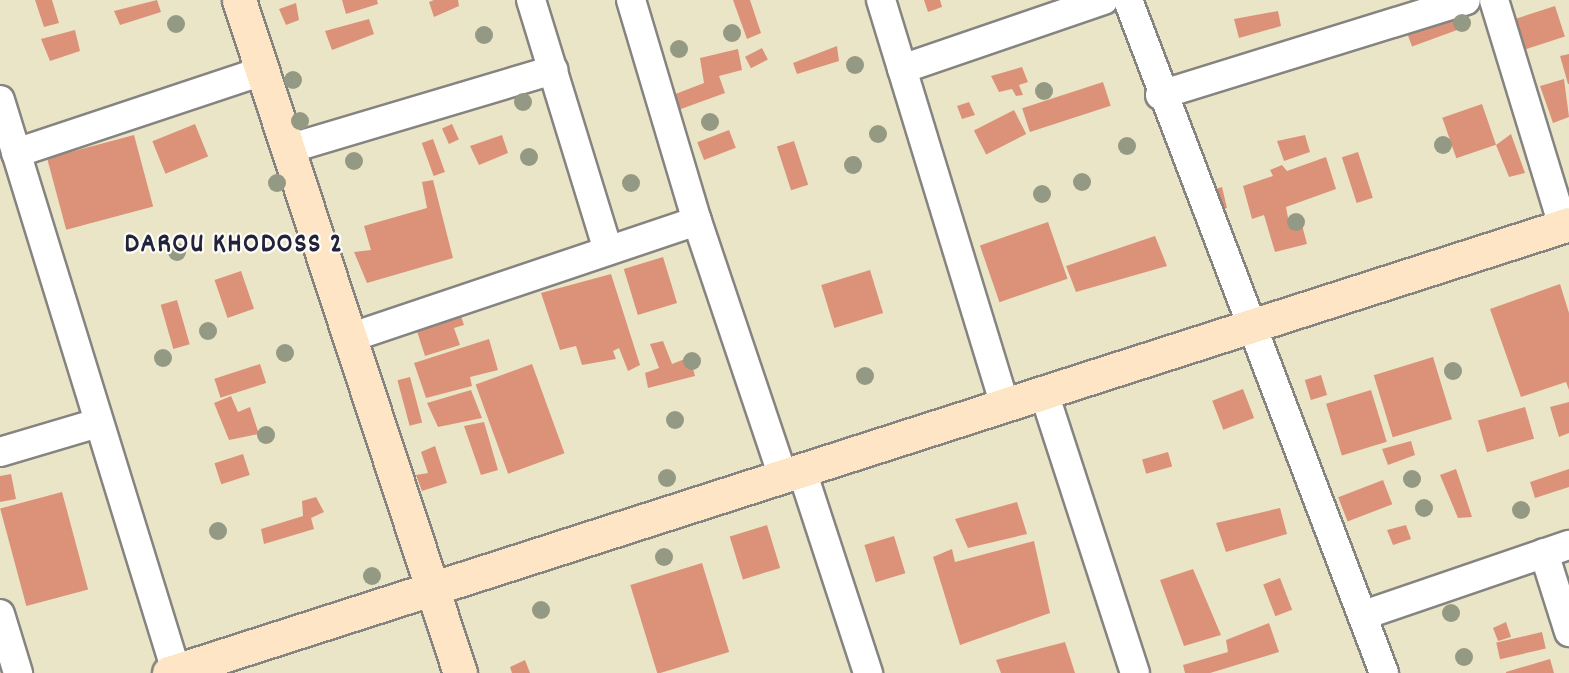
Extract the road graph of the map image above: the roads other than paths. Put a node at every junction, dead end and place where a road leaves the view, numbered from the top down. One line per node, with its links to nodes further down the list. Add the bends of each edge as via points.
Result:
1 (239, 0): 11 (street)
2 (531, 0): 10 (street)
3 (631, 0): 16 (street)
4 (881, 0): 9 (street)
5 (1102, 0): 9 (street)
6 (1128, 0): 12 (street)
7 (1466, 0): 12 (street)
8 (1494, 0): 17 (street)
9 (902, 69): 22 (street)
10 (552, 70): 14 (street); 18 (street)
11 (262, 71): 14 (street); 15 (street)
12 (1160, 95): 19 (street)
13 (0, 100): 15 (street)
14 (288, 149): 20 (street)
15 (16, 153): 23 (street)
16 (697, 221): 18 (street); 25 (street)
17 (1566, 225): 19 (street)
18 (608, 249): 20 (street)
19 (1251, 326): 21 (street); 29 (street)
20 (349, 338): 27 (street)
21 (1044, 393): 22 (street); 36 (street)
22 (1005, 405): 25 (street)
23 (98, 423): 24 (street); 32 (street)
24 (0, 452)
25 (793, 473): 27 (street); 35 (street)
26 (1556, 549): 29 (street); 30 (street)
27 (431, 589): 31 (street); 34 (street)
28 (0, 614): 33 (street)
29 (1364, 615): 37 (street)
30 (1569, 632)
31 (224, 665): 32 (street)
32 (173, 672)
33 (18, 673)
34 (460, 673)
35 (868, 673)
36 (1135, 673)
37 (1383, 673)

